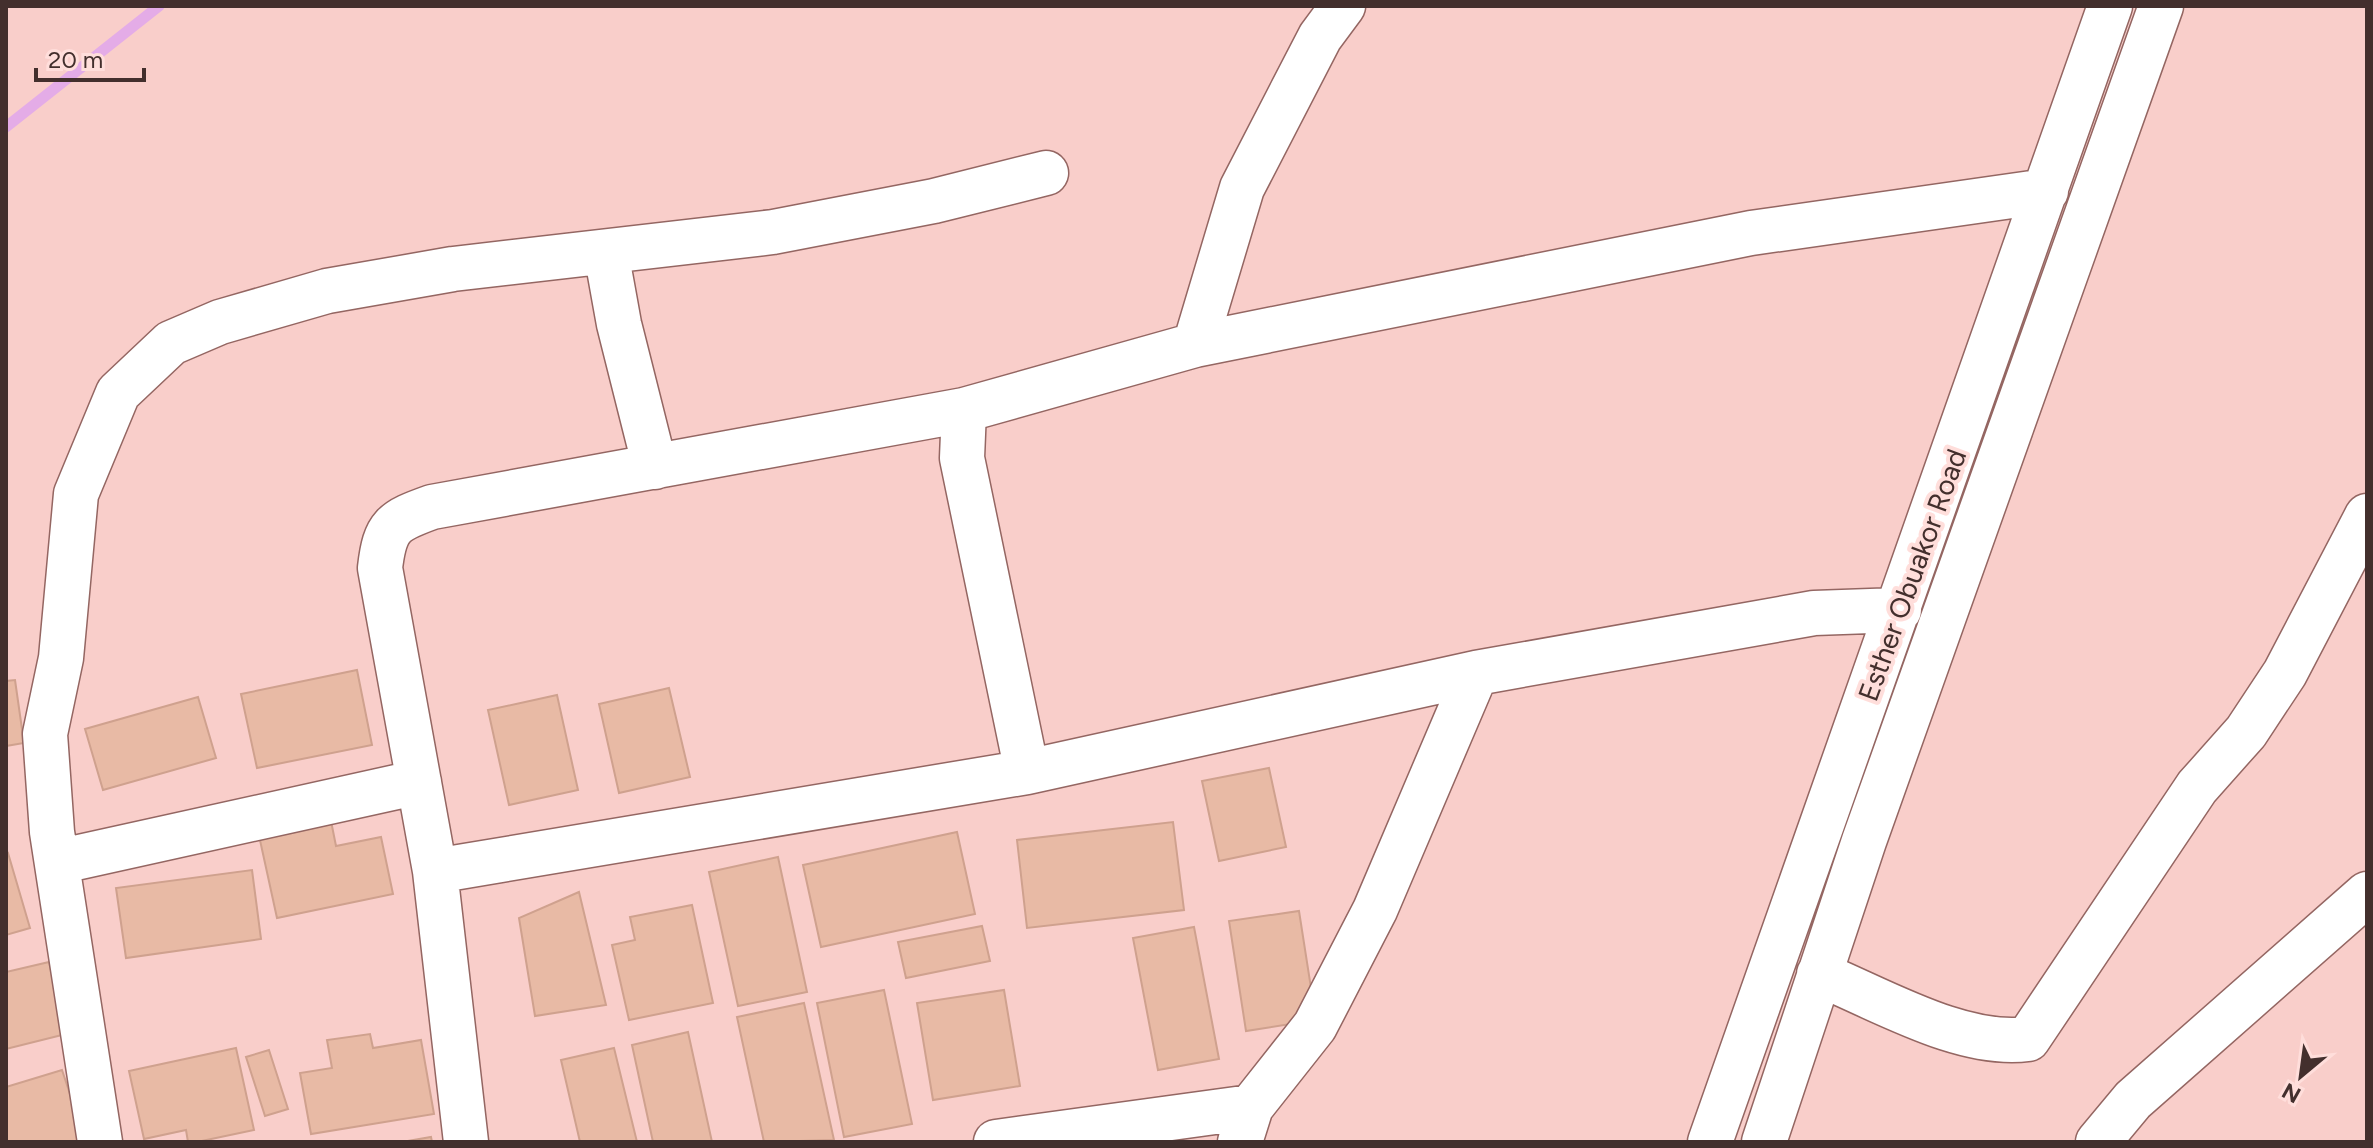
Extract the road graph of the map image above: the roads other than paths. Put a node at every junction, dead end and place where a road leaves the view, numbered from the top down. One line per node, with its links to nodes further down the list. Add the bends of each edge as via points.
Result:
1 (1343, 6): 7 (street, via 1320,37 1242,188)
2 (2110, 6): 5 (street, Esther Obuakor Road)
3 (2161, 6): 18 (street, Esther Obuakor Road)
4 (1046, 173): 6 (street, via 773,232)
5 (2046, 191): 7 (street, via 1751,233); 11 (street, Esther Obuakor Road)
6 (606, 252): 9 (street); 15 (street, via 453,269 296,300 171,343 118,393 76,494 61,658 45,734)
7 (1195, 345): 8 (street)
8 (964, 410): 9 (street); 13 (street, via 962,458)
9 (655, 467): 14 (street, via 432,507 399,518 383,537 380,568)
10 (2367, 516): 18 (street, via 2285,673 2246,732 2197,787 2028,1039 2004,1042 1962,1033)
11 (1899, 610): 12 (street, via 1814,613); 23 (street, Esther Obuakor Road)
12 (1476, 673): 13 (street); 19 (street, via 1375,910 1315,1026)
13 (1027, 772): 16 (street)
14 (419, 782): 15 (street); 16 (street)
15 (57, 862): 20 (street)
16 (435, 871): 21 (street)
17 (2367, 894): 25 (street, via 2133,1100)
18 (1819, 974): 24 (street, Esther Obuakor Road)
19 (1246, 1124): 22 (street)
20 (100, 1142)
21 (466, 1142)
22 (996, 1142)
23 (1710, 1142)
24 (1764, 1142)
25 (2098, 1142)

